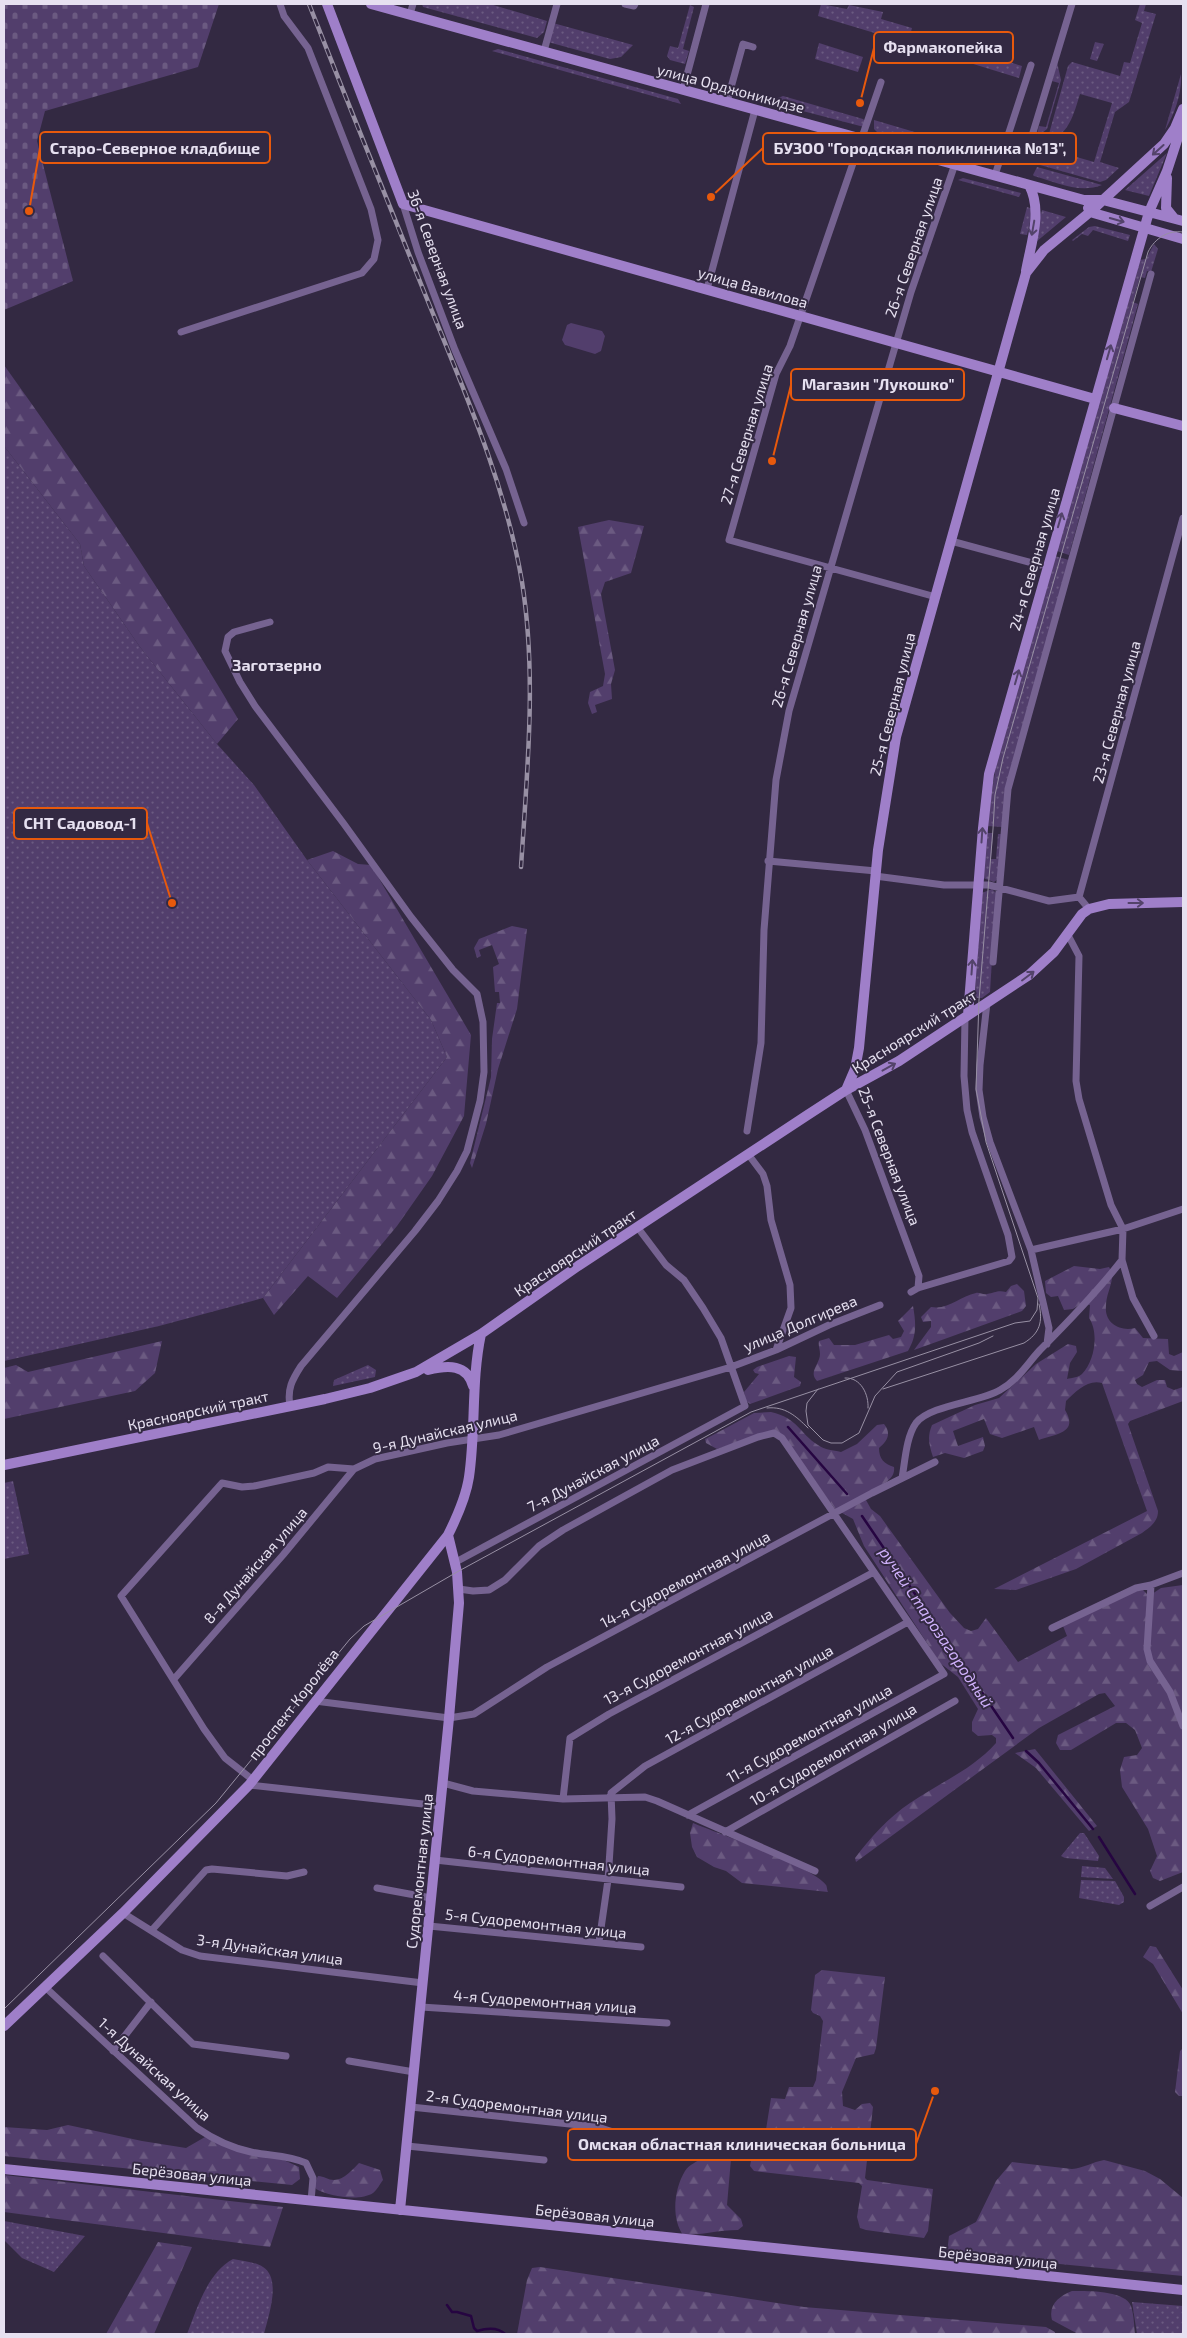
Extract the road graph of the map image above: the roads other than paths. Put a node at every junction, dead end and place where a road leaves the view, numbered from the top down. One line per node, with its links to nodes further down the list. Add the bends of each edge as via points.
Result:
1 (280, 4): 38 (street, via 284,16 308,48 372,209 378,240 374,259 362,273)
2 (327, 4): 28 (main road, 36-я Северная улица)
3 (371, 4): 10 (main road, улица Орджоникидзе)
4 (413, 4): 10 (street)
5 (557, 4): 12 (street)
6 (625, 4): 7 (street)
7 (634, 4)
8 (706, 4): 15 (street)
9 (1072, 4): 21 (street)
10 (410, 14): 12 (main road, улица Орджоникидзе)
11 (753, 47): 16 (street, via 743,44)
12 (544, 51): 15 (main road, улица Орджоникидзе)
13 (1031, 65): 24 (street)
14 (881, 82): 20 (street, 27-я Северная улица)
15 (683, 90): 16 (main road, улица Орджоникидзе)
16 (726, 102): 18 (main road, улица Орджоникидзе)
17 (1183, 109): 27 (main road, one-way to 27, via 1164,144)
18 (755, 110): 20 (main road, улица Орджоникидзе); 36 (street)
19 (1183, 122): 23 (main road, 24-я Северная улица)
20 (861, 139): 22 (main road, улица Орджоникидзе); 37 (street, 27-я Северная улица)
21 (1032, 139)
22 (955, 164): 24 (main road, улица Орджоникидзе); 39 (street, 26-я Северная улица)
23 (1168, 171): 30 (main road, 24-я Северная улица); 31 (main road, via 1165,202 1168,212)
24 (994, 175): 25 (main road, улица Орджоникидзе)
25 (1029, 185): 26 (main road, улица Орджоникидзе); 34 (main road, one-way to 34, via 1035,197 1036,211)
26 (1084, 200): 27 (main road, улица Орджоникидзе); 29 (main road)
27 (1102, 200): 29 (main road); 30 (main road, улица Орджоникидзе)
28 (403, 204): 36 (main road, улица Вавилова); 45 (street, 36-я Северная улица, via 455,350 506,469)
29 (1090, 212): 32 (main road, one-way to 32); 34 (main road, 25-я Северная улица, via 1044,250)
30 (1149, 212): 31 (main road, улица Орджоникидзе); 32 (main road, 24-я Северная улица)
31 (1179, 220)
32 (1144, 228): 33 (main road); 41 (main road, 24-я Северная улица, one-way to 32)
33 (1183, 239)
34 (1026, 273): 40 (main road, 25-я Северная улица)
35 (1151, 274): 42 (street)
36 (707, 289): 37 (main road, улица Вавилова)
37 (800, 316): 39 (main road, улица Вавилова); 48 (street, 27-я Северная улица, via 776,374 729,540)
38 (182, 332)
39 (896, 342): 40 (main road, улица Вавилова); 48 (street, 26-я Северная улица)
40 (998, 372): 41 (main road, улица Вавилова); 46 (main road, 25-я Северная улица)
41 (1095, 399): 53 (main road, 24-я Северная улица, one-way to 41, via 990,774)
42 (1114, 408): 43 (main road); 54 (street, via 1008,789)
43 (1183, 426)
44 (1183, 518): 55 (street, 23-я Северная улица)
45 (524, 523)
46 (951, 541): 47 (street); 49 (main road, 25-я Северная улица)
47 (1040, 565)
48 (830, 568): 49 (street); 51 (street, 26-я Северная улица, via 789,710 776,780)
49 (936, 598): 52 (main road, 25-я Северная улица, via 896,736)
50 (270, 622): 80 (street, via 234,632 228,637 225,650 240,682 254,706 411,917 453,970 477,994 483,1022 484,1072 480,1100 467,1151 457,1171 415,1231 301,1366 291,1382)
51 (768, 861): 52 (street); 63 (street, 26-я Северная улица, via 761,1043)
52 (875, 874): 53 (street, via 944,884); 62 (main road, 25-я Северная улица, via 859,1048)
53 (979, 884): 54 (street); 61 (main road, 24-я Северная улица, one-way to 53)
54 (999, 888): 55 (street, via 1049,901); 59 (street)
55 (1079, 897): 57 (street)
56 (1183, 902): 57 (main road, one-way to 56, via 1109,904)
57 (1089, 909): 58 (main road, Красноярский тракт)
58 (1068, 935): 60 (main road, Красноярский тракт, one-way to 58, via 1029,975); 67 (street, via 1079,956 1078,1099 1111,1205)
59 (993, 962)
60 (987, 1003): 61 (main road, Красноярский тракт); 68 (street, via 980,1066 983,1117)
61 (966, 1016): 62 (main road, Красноярский тракт, one-way to 61, via 899,1061); 70 (street, 24-я Северная улица, via 964,1076 967,1110 1013,1252 1009,1262)
62 (846, 1090): 64 (main road, Красноярский тракт); 70 (street, 25-я Северная улица, via 865,1130 919,1276)
63 (748, 1131)
64 (748, 1154): 66 (main road, Красноярский тракт); 76 (street, via 763,1174 767,1186 771,1220 790,1285 791,1308)
65 (1183, 1210): 67 (street)
66 (638, 1228): 73 (main road, Красноярский тракт); 77 (street, via 666,1265 684,1280 703,1308 721,1338)
67 (1123, 1229): 68 (street); 69 (street)
68 (1031, 1250): 75 (street, via 1050,1328)
69 (1122, 1260): 74 (street, via 1133,1298); 75 (street)
70 (918, 1288): 71 (street)
71 (911, 1292)
72 (880, 1305): 76 (street, улица Долгирева)
73 (481, 1334): 78 (main road, Красноярский тракт); 79 (main road, проспект Королёва)
74 (1154, 1336)
75 (1047, 1344): 85 (street, via 1021,1375 1000,1391 929,1414 917,1423)
76 (776, 1350): 77 (street, улица Долгирева)
77 (731, 1367): 81 (street, 9-я Дунайская улица, via 499,1435); 88 (street, 7-я Дунайская улица, via 745,1406)
78 (416, 1372): 79 (main road, via 440,1367 458,1368 468,1373); 80 (main road, Красноярский тракт, via 370,1388)
79 (474, 1392): 81 (main road, проспект Королёва)
80 (290, 1406): 83 (main road, Красноярский тракт)
81 (473, 1439): 84 (street, 9-я Дунайская улица, via 375,1459); 87 (main road, проспект Королёва, via 469,1478)
82 (935, 1462): 85 (street, 14-я Судоремонтная улица)
83 (4, 1465)
84 (354, 1468): 95 (street, 8-я Дунайская улица); 95 (street, 9-я Дунайская улица, via 328,1467 254,1486 222,1483 121,1596)
85 (902, 1478): 86 (street, 14-я Судоремонтная улица)
86 (835, 1515): 89 (street); 92 (street, via 782,1438 774,1433 672,1470 571,1525 539,1546 505,1580 489,1590); 98 (street, 14-я Судоремонтная улица, via 547,1667 474,1714)
87 (448, 1535): 88 (main road, Судоремонтная улица); 97 (main road, проспект Королёва)
88 (454, 1563): 92 (main road, Судоремонтная улица)
89 (874, 1572): 93 (street); 103 (street, 13-я Судоремонтная улица, via 570,1738)
90 (1183, 1573): 91 (street)
91 (1151, 1585): 94 (street, via 1136,1588); 99 (street, via 1148,1655 1170,1692)
92 (459, 1589): 98 (main road, Судоремонтная улица)
93 (908, 1622): 102 (street, 12-я Судоремонтная улица, via 645,1766 614,1788); 105 (street, 11-я Судоремонтная улица, via 944,1674)
94 (1052, 1628)
95 (174, 1679): 100 (street, via 225,1758)
96 (955, 1701): 106 (street, 10-я Судоремонтная улица)
97 (315, 1702): 98 (street, 14-я Судоремонтная улица); 100 (main road, проспект Королёва)
98 (449, 1718): 101 (main road, Судоремонтная улица)
99 (1183, 1726)
100 (251, 1783): 104 (street); 116 (main road, проспект Королёва)
101 (443, 1783): 103 (street, via 473,1791); 104 (main road, Судоремонтная улица)
102 (610, 1797): 103 (street); 105 (street, via 645,1797); 110 (street, via 612,1819)
103 (563, 1799)
104 (441, 1806): 107 (main road, Судоремонтная улица)
105 (688, 1815): 106 (street)
106 (725, 1832): 108 (street)
107 (435, 1860): 110 (street, 6-я Судоремонтная улица); 114 (main road, Судоремонтная улица)
108 (815, 1870)
109 (304, 1872): 118 (street, via 287,1876 206,1870)
110 (608, 1880): 111 (street, 6-я Судоремонтная улица); 119 (street)
111 (680, 1887)
112 (1183, 1887): 115 (street)
113 (377, 1888): 114 (street)
114 (432, 1898): 117 (main road, Судоремонтная улица)
115 (1150, 1906)
116 (122, 1913): 118 (street, 3-я Дунайская улица); 123 (main road, проспект Королёва)
117 (429, 1926): 119 (street, 5-я Судоремонтная улица); 122 (main road, Судоремонтная улица)
118 (152, 1930): 122 (street, 3-я Дунайская улица, via 182,1950 200,1956)
119 (599, 1942): 120 (street, 5-я Судоремонтная улица)
120 (641, 1947)
121 (103, 1956): 124 (street)
122 (423, 1983): 125 (main road, Судоремонтная улица)
123 (45, 1987): 127 (main road, проспект Королёва); 128 (street, 1-я Дунайская улица)
124 (151, 2002): 128 (street); 129 (street, via 193,2044)
125 (420, 2007): 126 (street, 4-я Судоремонтная улица); 131 (main road, Судоремонтная улица)
126 (667, 2023)
127 (4, 2026)
128 (113, 2051): 137 (street, 1-я Дунайская улица, via 206,2134 252,2152 286,2156 306,2163 312,2178)
129 (286, 2056)
130 (349, 2061): 131 (street)
131 (414, 2072): 132 (main road, Судоремонтная улица)
132 (410, 2107): 133 (main road, Судоремонтная улица); 134 (street, 2-я Судоремонтная улица, via 598,2128)
133 (407, 2146): 135 (street); 138 (main road, Судоремонтная улица)
134 (677, 2153)
135 (544, 2160)
136 (4, 2169): 137 (main road, Берёзовая улица)
137 (311, 2201): 138 (main road, Берёзовая улица)
138 (400, 2210): 139 (main road, Берёзовая улица)
139 (1183, 2290)

